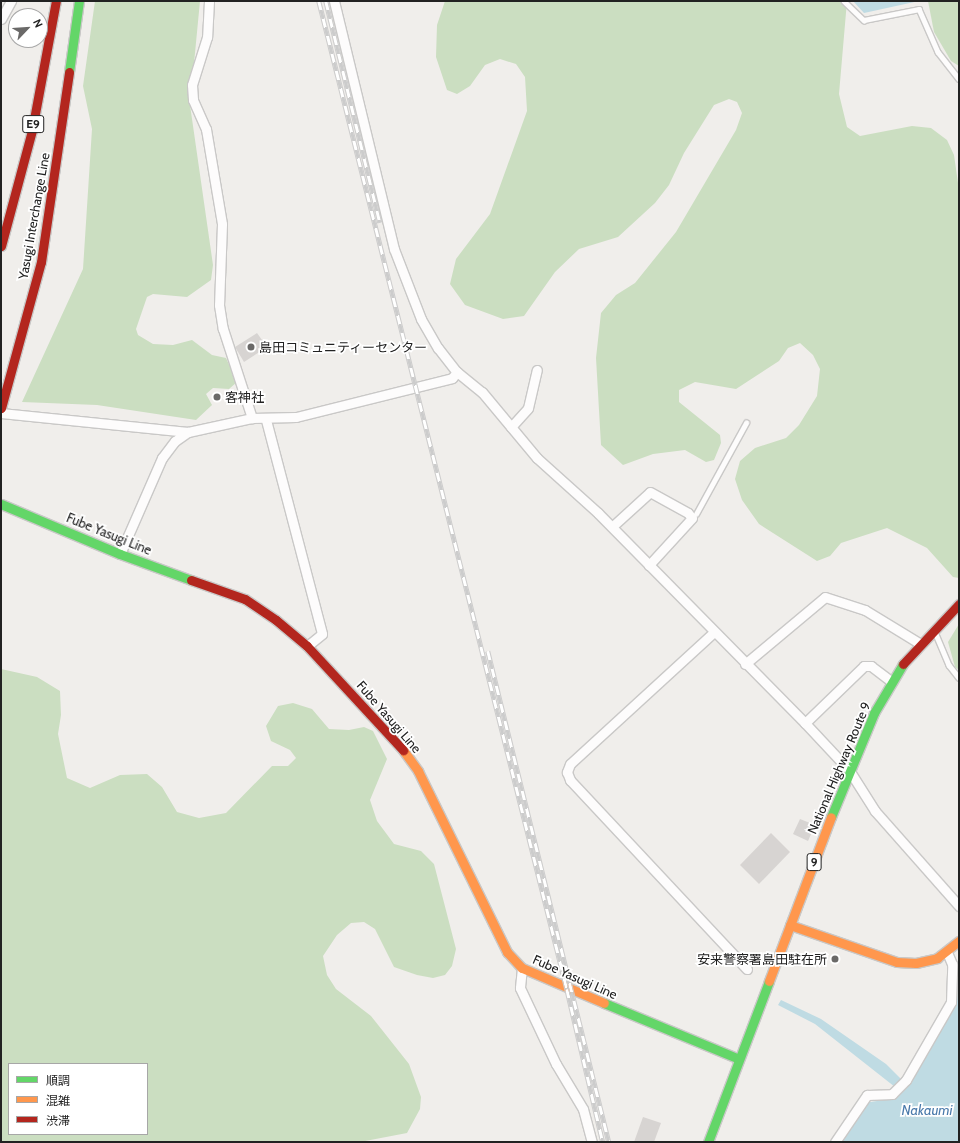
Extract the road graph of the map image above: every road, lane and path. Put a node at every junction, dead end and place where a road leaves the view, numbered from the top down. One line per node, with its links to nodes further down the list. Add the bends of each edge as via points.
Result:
1 (11, 1): 7 (street)
2 (56, 1): 9 (main road, E9, via 32,130)
3 (79, 1): 12 (main road, Yasugi Interchange Line, via 41,262 26,325)
4 (209, 1): 14 (street, via 207,37 192,84 193,100 206,129 222,224 218,305 223,329)
5 (334, 1): 11 (street, via 394,249 421,319 438,348)
6 (844, 1): 8 (lane, via 864,20 919,9 938,52)
7 (1, 19)
8 (959, 79)
9 (1, 246)
10 (537, 370): 17 (street, via 528,408)
11 (457, 372): 15 (street, via 452,378 396,393 296,417); 17 (street, via 482,392)
12 (1, 408)
13 (1, 412): 18 (street)
14 (252, 418): 15 (street); 18 (street)
15 (266, 420): 28 (street, via 322,634)
16 (746, 423): 20 (lane)
17 (511, 427): 23 (street, via 537,458)
18 (188, 432): 22 (street, via 175,441 162,458)
19 (1, 504): 22 (main road, Fube Yasugi Line)
20 (694, 516): 21 (street, via 653,491); 23 (street)
21 (615, 524)
22 (120, 554): 28 (main road, Fube Yasugi Line, via 245,599)
23 (649, 564): 26 (street)
24 (959, 604): 25 (main road, National Highway Route 9 / 9)
25 (932, 629): 27 (main road, National Highway Route 9 / 9); 30 (lane, via 940,638 949,665)
26 (714, 632): 29 (street); 39 (street, via 570,764 567,772 576,786)
27 (919, 644): 29 (street, via 865,610 826,597); 31 (main road, National Highway Route 9 / 9)
28 (307, 646): 38 (main road, Fube Yasugi Line, via 395,739 418,771 507,952)
29 (745, 664): 32 (street)
30 (959, 678)
31 (891, 681): 32 (street, via 871,666 864,666); 33 (main road, National Highway Route 9 / 9)
32 (805, 723): 33 (street)
33 (849, 770): 34 (street, via 875,811); 35 (main road, National Highway Route 9 / 9)
34 (959, 906)
35 (790, 925): 37 (main road, via 897,962 916,963); 40 (main road, National Highway Route 9 / 9)
36 (959, 940): 37 (main road)
37 (947, 952): 43 (street, via 952,964 951,1002 906,1080 892,1094 866,1095)
38 (522, 968): 40 (main road, Fube Yasugi Line); 41 (street, via 520,988 556,1064 583,1109)
39 (747, 969)
40 (739, 1059): 42 (main road, National Highway Route 9 / 9)
41 (592, 1142)
42 (708, 1142)
43 (835, 1142)

